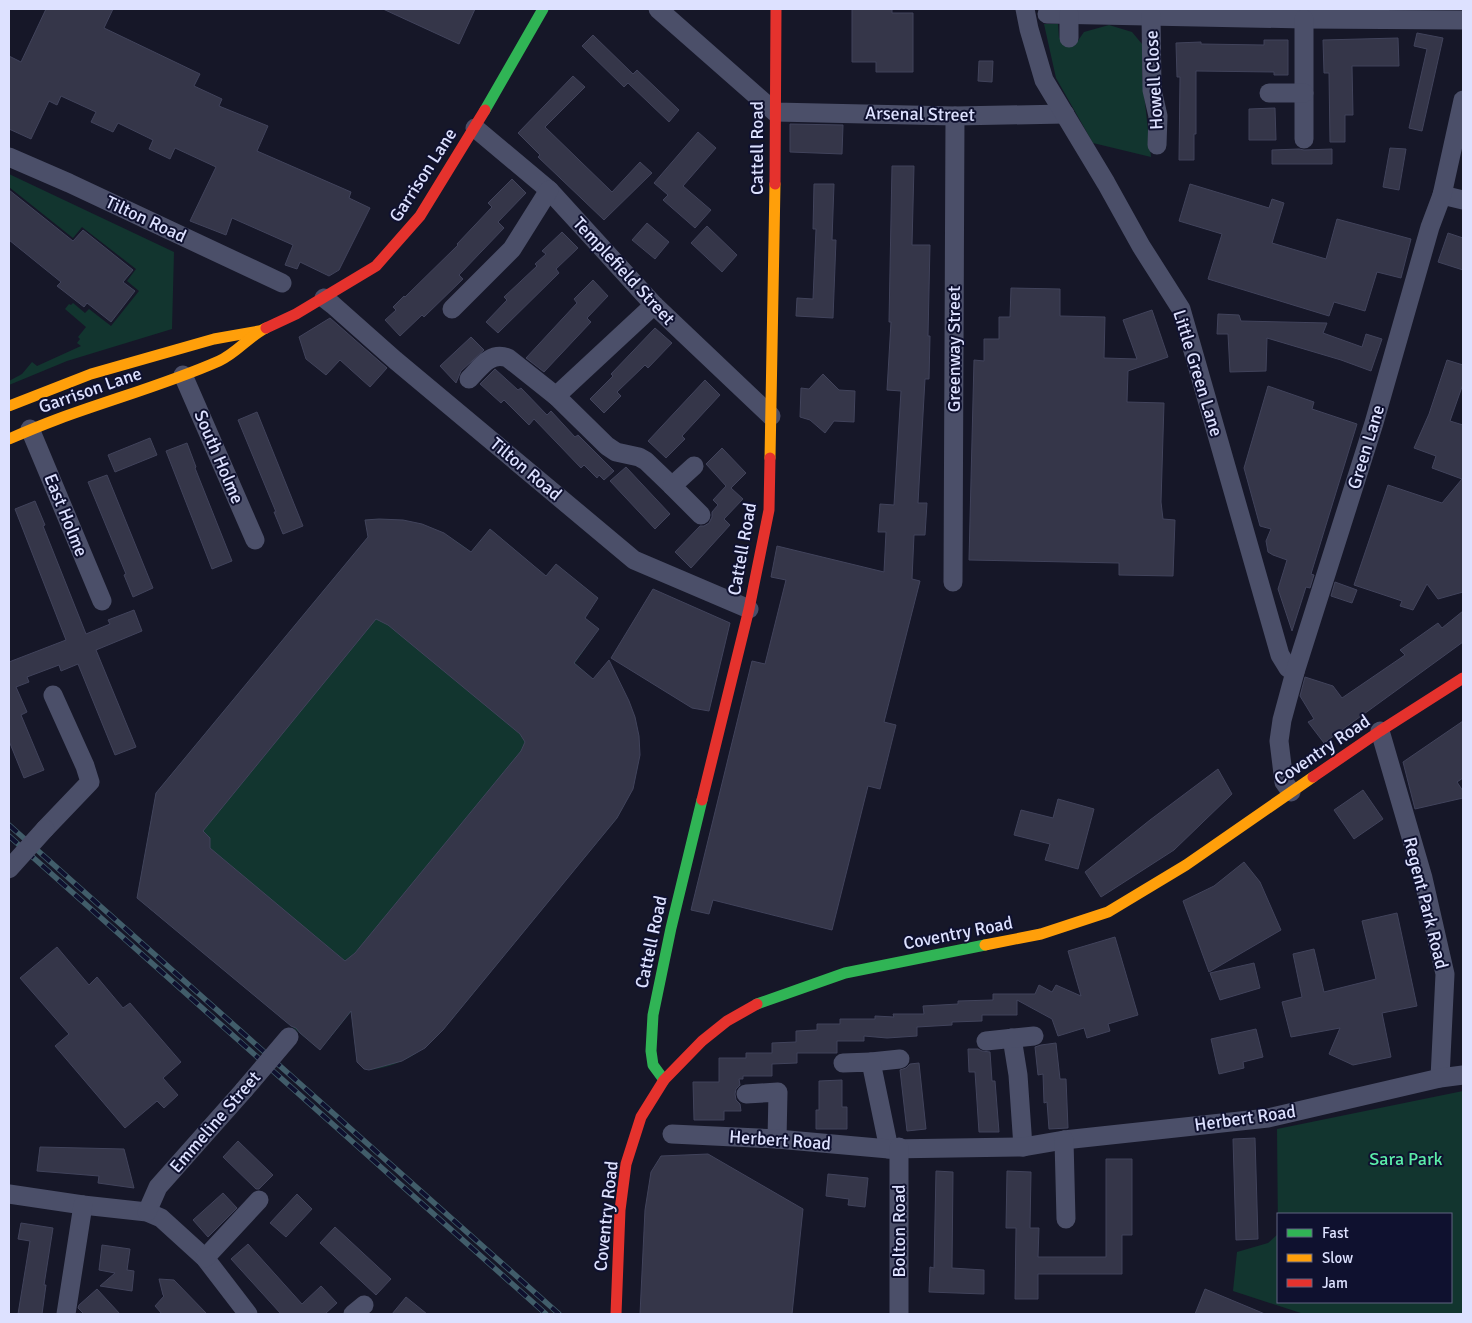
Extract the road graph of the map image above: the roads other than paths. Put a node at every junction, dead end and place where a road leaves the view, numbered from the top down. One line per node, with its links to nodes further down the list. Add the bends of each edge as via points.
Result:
1 (543, 9): 17 (street, Garrison Lane)
2 (658, 9): 14 (street)
3 (776, 9): 14 (street, Cattell Road)
4 (1025, 9): 15 (street, Little Green Lane, via 1044,80)
5 (1047, 14): 6 (street)
6 (1069, 14): 7 (street); 10 (street)
7 (1151, 15): 8 (street); 19 (street, Howell Close)
8 (1304, 19): 9 (street); 11 (street)
9 (1463, 20)
10 (1069, 38)
11 (1304, 93): 12 (street); 18 (street)
12 (1269, 94)
13 (1463, 100): 22 (street, Green Lane)
14 (775, 112): 16 (street, Arsenal Street); 33 (street, Cattell Road)
15 (1065, 114): 16 (street, Arsenal Street); 42 (street, Little Green Lane, via 1181,309 1280,655 1288,668)
16 (955, 116): 39 (street, Greenway Street)
17 (475, 128): 21 (street, Templefield Street); 25 (street, Garrison Lane, via 420,216 401,239 376,266)
18 (1304, 139)
19 (1157, 146)
20 (9, 157): 24 (street, Tilton Road)
21 (549, 190): 26 (street, Templefield Street); 27 (street, via 512,249)
22 (1442, 195): 23 (street); 42 (street, Green Lane)
23 (1463, 200)
24 (282, 283)
25 (324, 298): 28 (street, Garrison Lane); 41 (street, Tilton Road, via 634,560)
26 (654, 305): 31 (street); 33 (street, Templefield Street)
27 (452, 309)
28 (260, 331): 29 (street, Garrison Lane, via 221,360); 32 (street, Garrison Lane, via 214,339 91,374)
29 (183, 375): 32 (street, Garrison Lane); 38 (street, South Holme)
30 (469, 379): 31 (street, via 488,359 503,356)
31 (556, 396): 36 (street, via 607,446 646,461)
32 (22, 414): 34 (street, Garrison Lane); 40 (street, East Holme)
33 (771, 416): 41 (street, Cattell Road, via 769,510)
34 (9, 439)
35 (694, 466): 36 (street)
36 (672, 486): 37 (street)
37 (701, 515)
38 (255, 540)
39 (953, 582)
40 (102, 601)
41 (749, 609): 57 (street, Cattell Road, via 671,928 653,1016 653,1065)
42 (1295, 672): 46 (street, Green Lane, via 1279,741 1284,782)
43 (1463, 678): 45 (street, Coventry Road)
44 (53, 695): 47 (street, bridge, via 90,782)
45 (1380, 731): 46 (street, Coventry Road); 56 (street, Regent Park Road, via 1423,878 1445,974)
46 (1291, 792): 57 (street, Coventry Road, via 1186,865 1108,912 1041,934 845,973 756,1004 702,1041)
47 (9, 869)
48 (1034, 1036): 50 (street)
49 (289, 1037): 67 (street, Emmeline Street, bridge, via 158,1187)
50 (1012, 1038): 51 (street); 62 (street)
51 (986, 1041)
52 (900, 1058): 53 (street)
53 (871, 1062): 54 (street); 63 (street)
54 (843, 1063)
55 (1463, 1075): 56 (street, Herbert Road)
56 (1440, 1078): 61 (street, Herbert Road, via 1268,1118)
57 (664, 1080): 72 (street, Coventry Road, via 641,1117 626,1164 620,1210)
58 (746, 1094): 60 (street, via 778,1092)
59 (672, 1134): 60 (street, Herbert Road)
60 (777, 1139): 63 (street, Herbert Road)
61 (1064, 1140): 62 (street, Herbert Road); 68 (street)
62 (1023, 1147): 63 (street, Herbert Road)
63 (894, 1148): 73 (street, Bolton Road)
64 (9, 1194): 66 (street)
65 (259, 1200): 69 (street)
66 (83, 1205): 67 (street); 70 (street)
67 (147, 1212): 69 (street, via 161,1218)
68 (1066, 1219)
69 (205, 1258): 71 (street)
70 (66, 1314)
71 (248, 1314)
72 (616, 1314)
73 (899, 1314)

